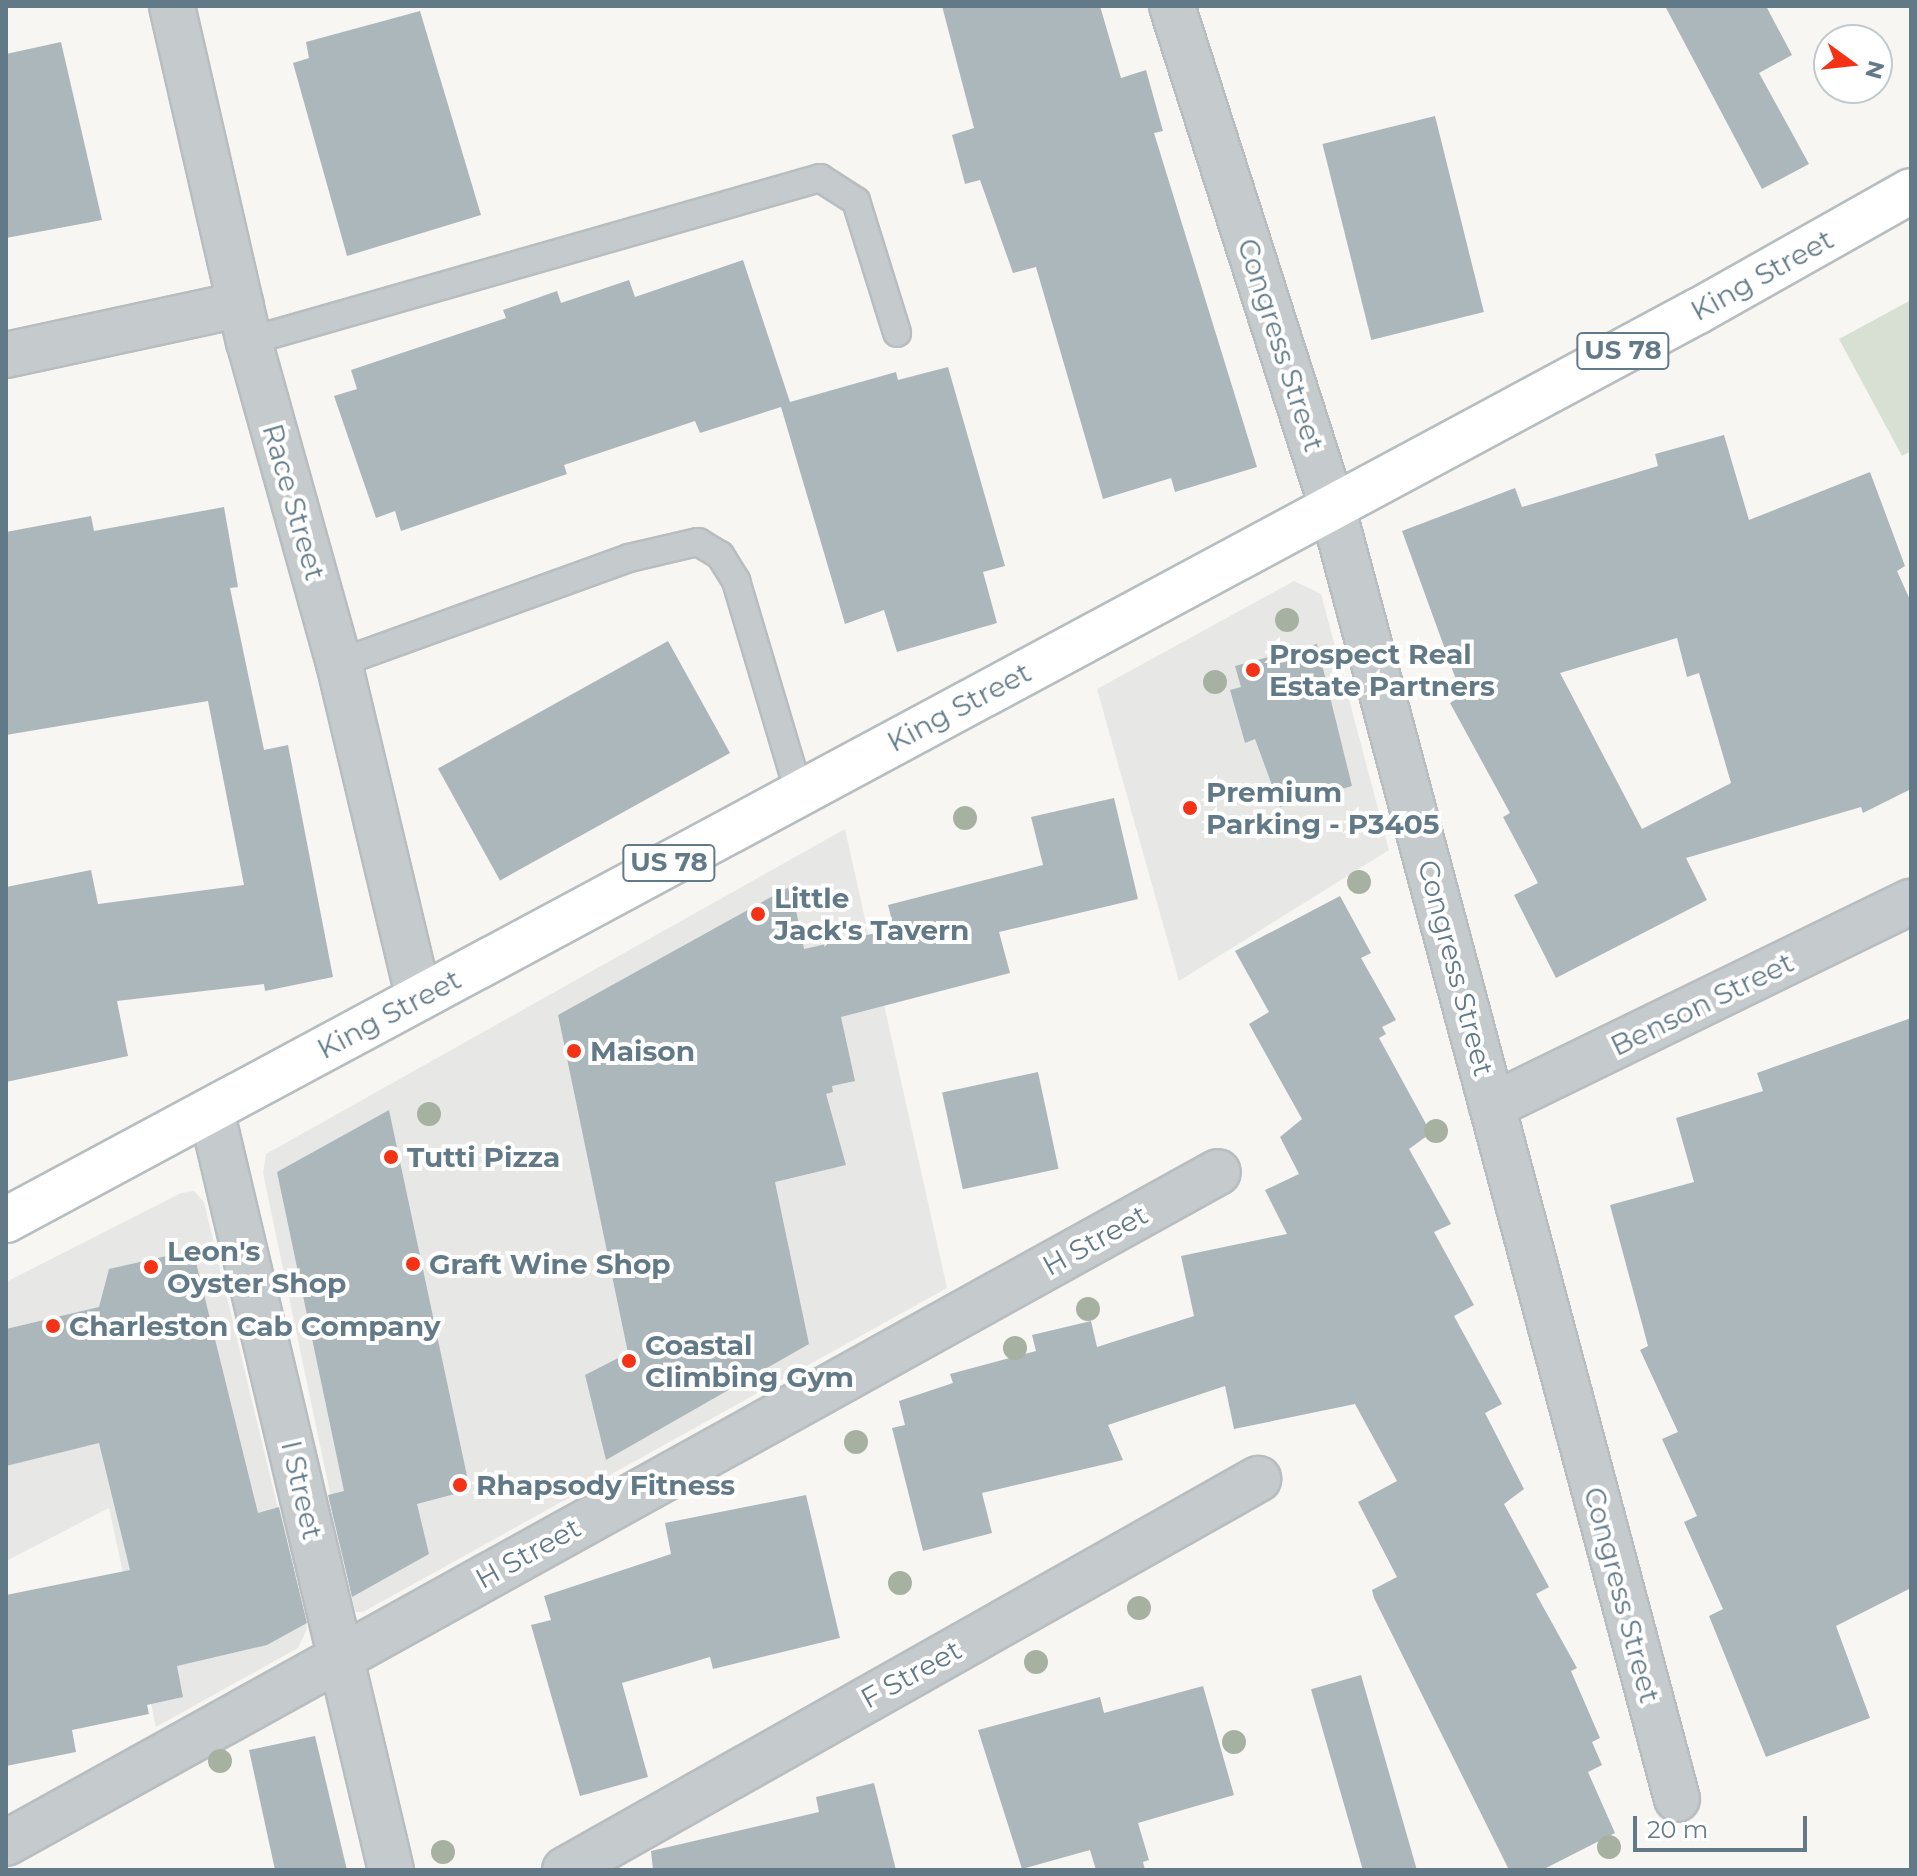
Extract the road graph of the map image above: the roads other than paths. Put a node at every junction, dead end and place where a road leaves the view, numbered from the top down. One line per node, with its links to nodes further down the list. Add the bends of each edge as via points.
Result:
1 (172, 6): 4 (street, Race Street)
2 (1172, 6): 7 (street, Congress Street)
3 (1911, 191): 7 (main road, King Street / US 78)
4 (245, 323): 5 (lane, via 820,178 856,201); 6 (street); 8 (street, Race Street)
5 (897, 333)
6 (6, 355)
7 (1332, 506): 9 (main road, King Street / US 78); 12 (street, Congress Street)
8 (339, 663): 9 (lane, via 629,558 698,542 720,555 736,581); 11 (street, Race Street)
9 (799, 793): 11 (main road, King Street / US 78)
10 (1911, 902): 12 (street, Benson Street)
11 (419, 998): 13 (main road, King Street / US 78)
12 (1492, 1106): 18 (street, Congress Street)
13 (211, 1110): 15 (main road, King Street / US 78); 17 (street, I Street)
14 (1218, 1172): 17 (street, H Street)
15 (6, 1220)
16 (1258, 1479): 21 (street, F Street)
17 (341, 1657): 19 (street, H Street); 20 (street, I Street)
18 (1677, 1799)
19 (6, 1843)
20 (391, 1870)
21 (565, 1870)

